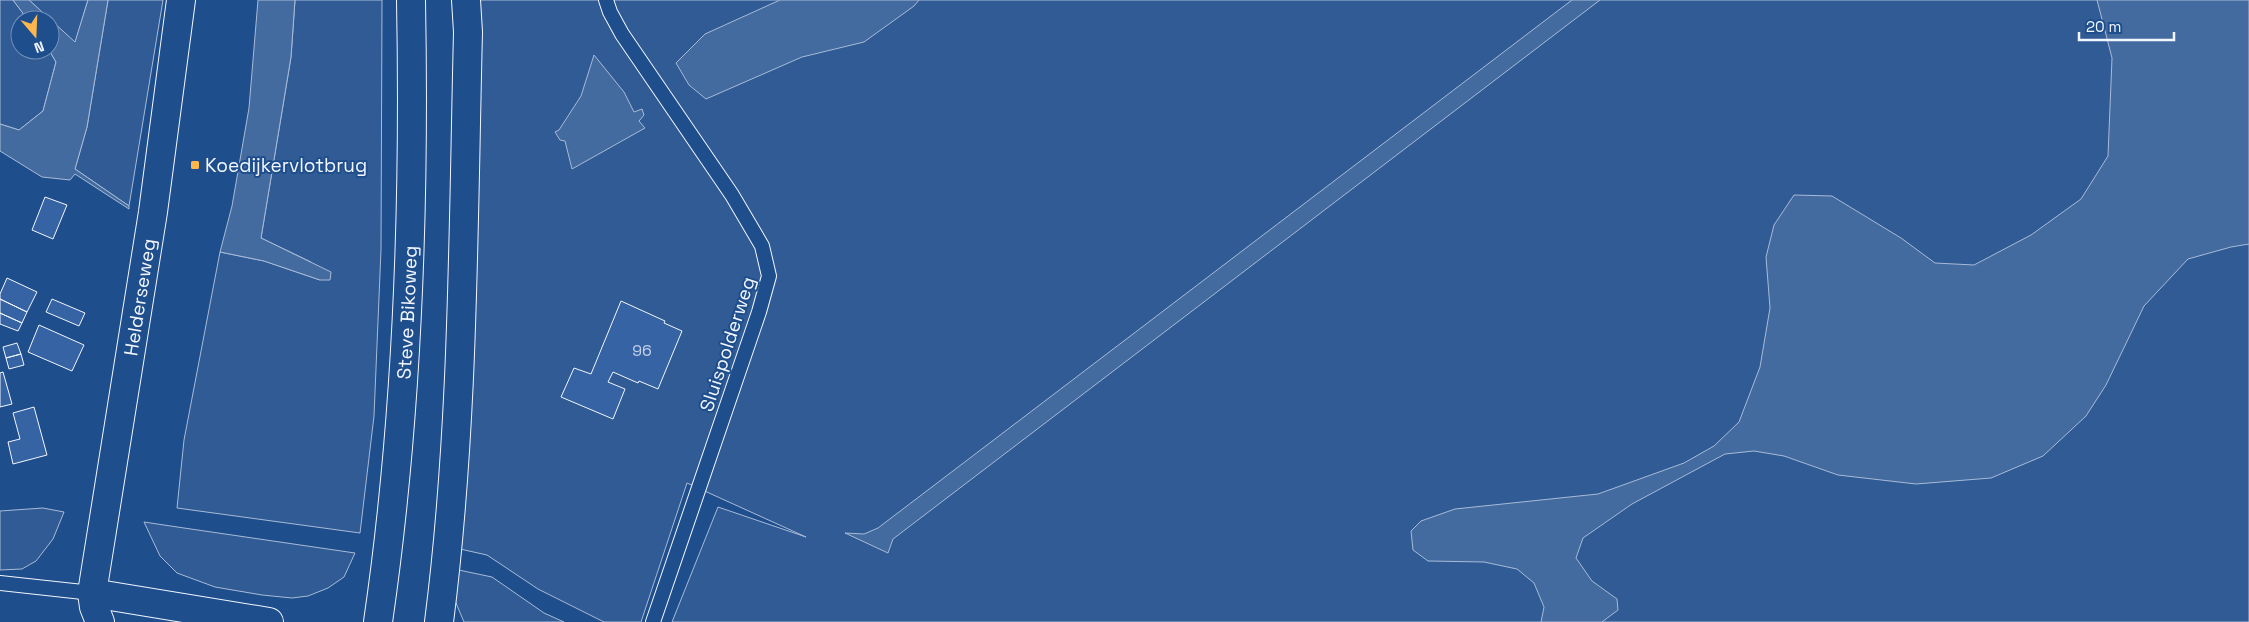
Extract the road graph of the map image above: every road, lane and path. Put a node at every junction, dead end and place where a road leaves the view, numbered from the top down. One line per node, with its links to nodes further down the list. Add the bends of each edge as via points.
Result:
1 (181, 0): 6 (main road, Helderseweg, via 153,212)
2 (411, 0): 9 (main road, Steve Bikoweg, via 412,140 406,347 393,518)
3 (466, 0): 10 (main road, via 468,32 459,381 448,540)
4 (606, 0): 11 (lane, Sluispolderweg, via 622,34 732,195 762,246 769,276)
5 (0, 583): 6 (lane)
6 (92, 593): 7 (main road, Helderseweg); 8 (main road)
7 (100, 622)
8 (269, 622)
9 (378, 622)
10 (438, 622)
11 (653, 622)

